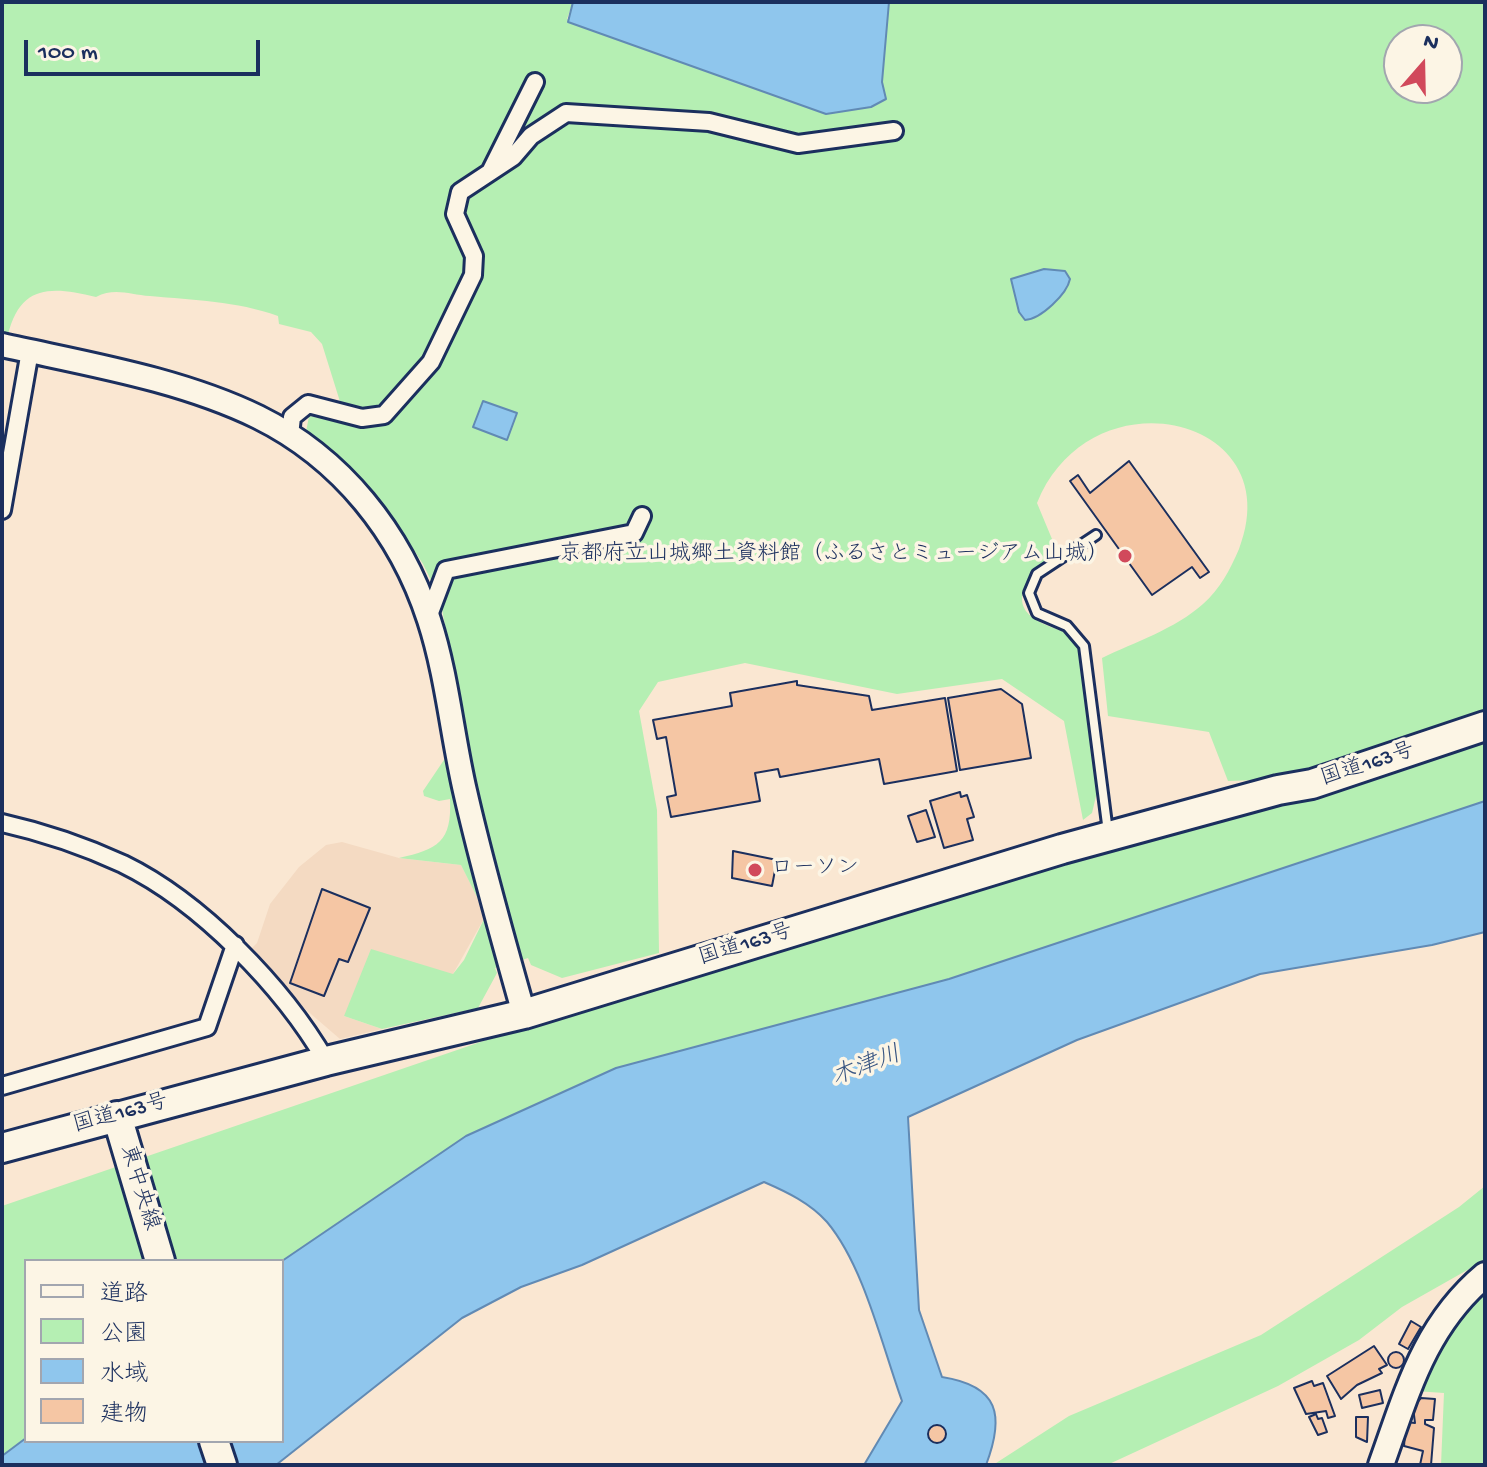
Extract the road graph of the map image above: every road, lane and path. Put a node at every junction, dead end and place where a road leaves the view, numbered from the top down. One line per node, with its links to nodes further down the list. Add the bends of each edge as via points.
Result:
1 (535, 82): 3 (street)
2 (894, 131): 3 (street, via 798,144 709,122 566,113)
3 (490, 171): 6 (street, via 465,185 457,199 456,222 472,249 474,269 431,362 384,415 362,418 308,404 292,417)
4 (2, 345): 5 (street)
5 (30, 351): 6 (street, via 231,404); 7 (street)
6 (290, 435): 10 (street, via 329,465 372,510 407,566)
7 (2, 510)
8 (642, 516): 10 (street, via 634,533 446,570)
9 (1096, 535): 13 (lane, via 1037,574 1029,593 1037,613 1067,626 1084,646)
10 (428, 618): 15 (street, via 482,866)
11 (1485, 726): 13 (highway, 国道163号, via 1312,784)
12 (2, 823): 14 (street, via 123,864 162,887)
13 (1109, 837): 15 (highway, 国道163号)
14 (235, 945): 16 (street, via 299,1018); 17 (street, via 207,1027)
15 (524, 1014): 16 (highway, 国道163号)
16 (326, 1061): 18 (highway, 国道163号)
17 (2, 1086)
18 (117, 1116): 19 (highway, 国道163号); 20 (highway, 東中央線)
19 (2, 1148)
20 (159, 1259)
21 (1485, 1275): 24 (main road, via 1458,1297 1427,1342)
22 (215, 1443): 23 (highway)
23 (222, 1465)
24 (1381, 1465)

